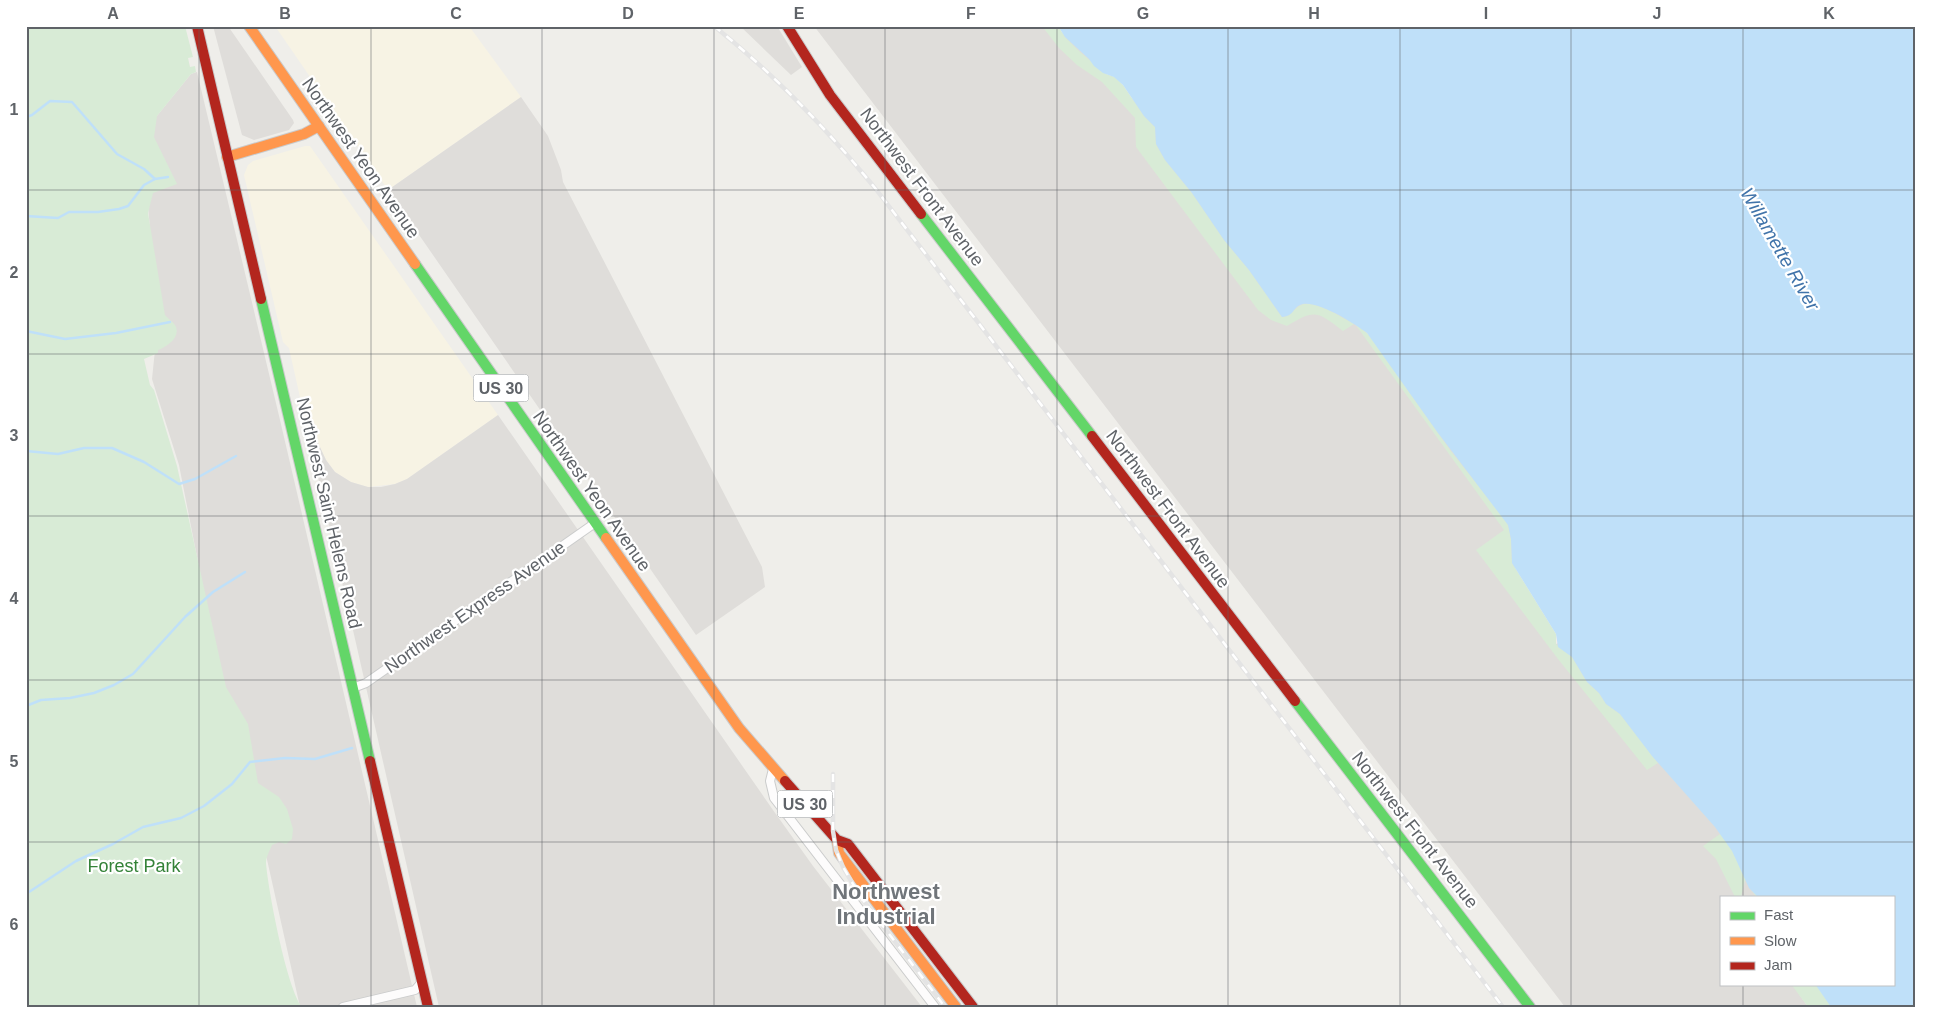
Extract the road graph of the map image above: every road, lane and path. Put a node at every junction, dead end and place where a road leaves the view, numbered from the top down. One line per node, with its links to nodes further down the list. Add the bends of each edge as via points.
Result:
1 (197, 26): 5 (main road, Northwest Saint Helens Road)
2 (249, 26): 4 (main road, Northwest Yeon Avenue / US 30)
3 (788, 26): 16 (main road, Northwest Front Avenue, via 827,90)
4 (319, 126): 5 (main road, via 304,134); 6 (main road, Northwest Yeon Avenue / US 30)
5 (227, 157): 7 (main road, Northwest Saint Helens Road)
6 (595, 523): 7 (street, Northwest Express Avenue); 8 (main road, Northwest Yeon Avenue / US 30, via 711,689)
7 (354, 688): 10 (main road, Northwest Saint Helens Road)
8 (773, 769): 9 (main road, Northwest Yeon Avenue / US 30); 13 (street, via 770,781 774,798)
9 (837, 840): 14 (main road, Northwest Yeon Avenue / US 30, via 839,853); 15 (main road, Northwest Yeon Avenue / US 30, via 848,844)
10 (422, 982): 11 (street, via 414,990); 12 (main road, Northwest Saint Helens Road)
11 (343, 1007)
12 (428, 1007)
13 (935, 1007)
14 (956, 1007)
15 (973, 1007)
16 (1530, 1007)

